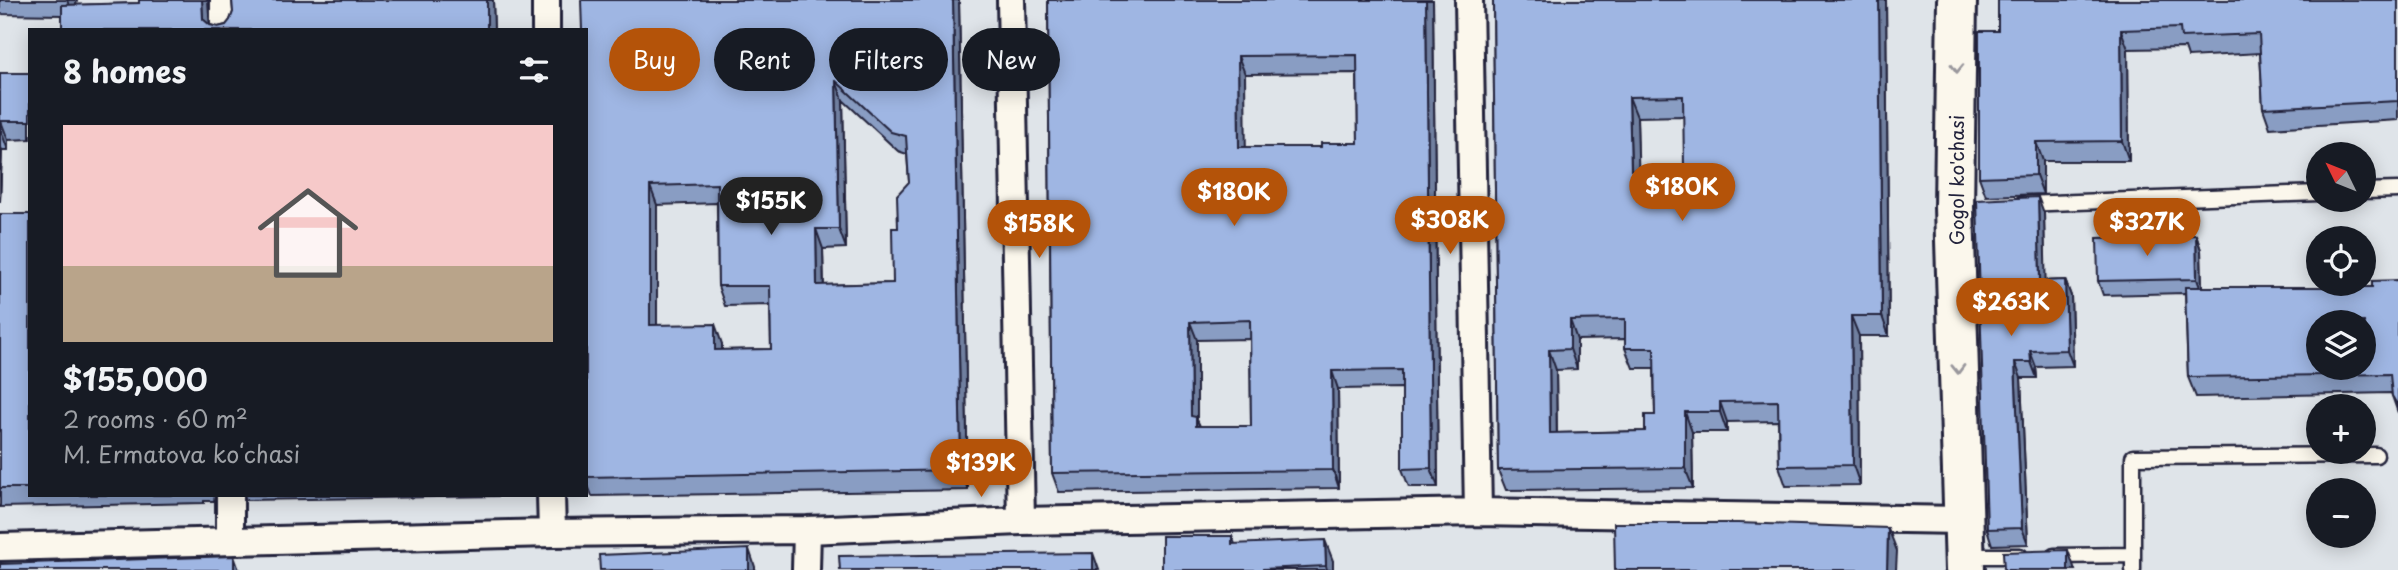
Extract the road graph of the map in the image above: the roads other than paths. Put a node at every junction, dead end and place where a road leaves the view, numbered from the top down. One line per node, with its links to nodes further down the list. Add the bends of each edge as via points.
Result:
1 (224, 0): 6 (street)
2 (546, 0): 7 (street)
3 (1011, 0): 16 (street)
4 (1469, 0): 15 (street)
5 (1957, 0): 21 (main road, Gogol ko'chasi, one-way to 21)
6 (224, 28)
7 (546, 28)
8 (2398, 190): 9 (lane)
9 (2376, 191)
10 (2306, 193): 11 (lane)
11 (2008, 205)
12 (2306, 456): 22 (lane, via 2133,457)
13 (230, 497): 19 (street)
14 (551, 497): 18 (street)
15 (1478, 512): 16 (street); 21 (street)
16 (1021, 521): 17 (street)
17 (807, 530): 18 (street); 23 (street)
18 (552, 533): 19 (street)
19 (230, 541): 20 (street)
20 (0, 547)
21 (1964, 549): 22 (lane)
22 (2133, 563)
23 (806, 570)

